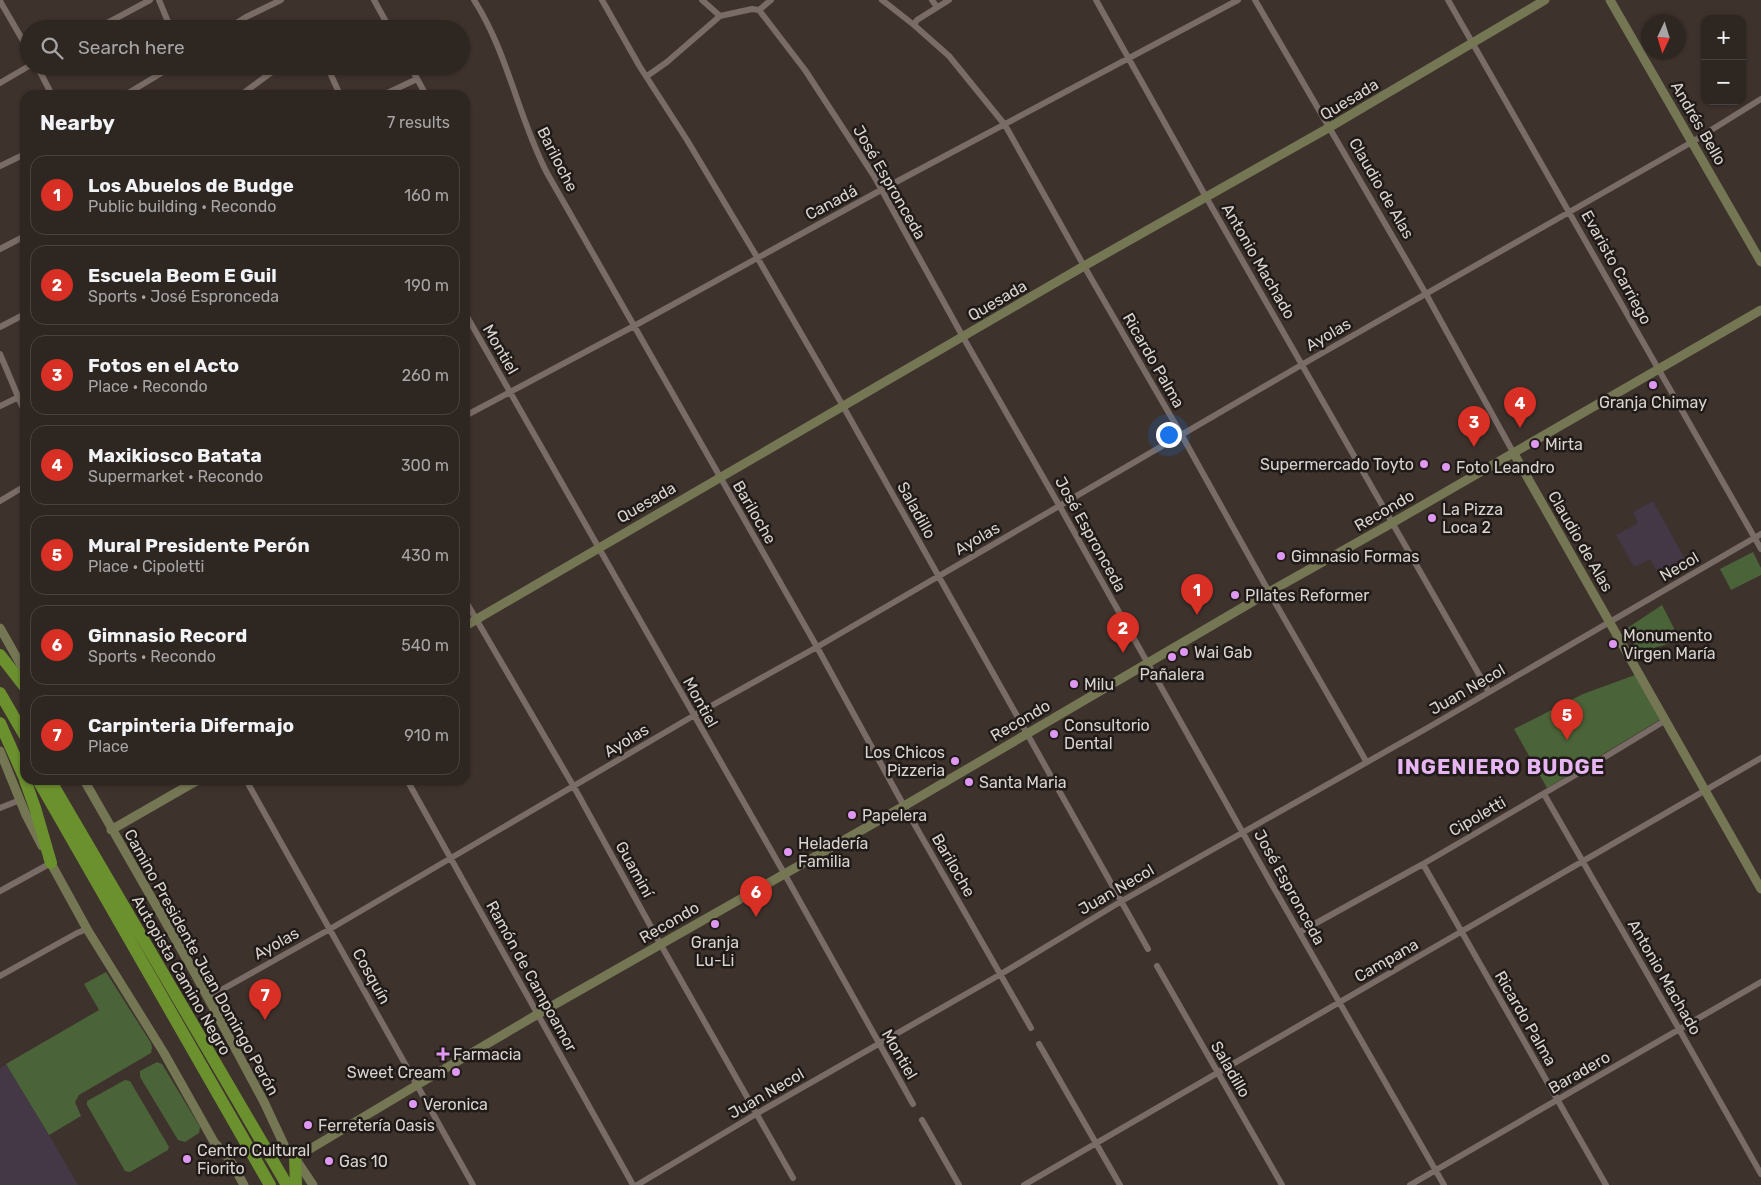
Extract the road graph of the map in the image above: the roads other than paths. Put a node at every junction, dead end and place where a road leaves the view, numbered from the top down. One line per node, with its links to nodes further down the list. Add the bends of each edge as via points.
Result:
1 (150, 0): 22 (street)
2 (159, 0): 23 (street)
3 (281, 0): 24 (street)
4 (374, 0): 25 (street)
5 (474, 0): 63 (street, Bariloche, via 491,29 540,159)
6 (602, 0): 36 (street, Saladillo)
7 (702, 0): 21 (street)
8 (771, 0): 20 (street)
9 (882, 0): 26 (street, Ricardo Palma)
10 (932, 0): 19 (street)
11 (949, 0): 19 (street)
12 (1096, 0): 29 (street, Antonio Machado)
13 (1238, 0): 29 (street, Canadá)
14 (1256, 0): 47 (street, Claudio de Alas)
15 (1448, 0): 28 (street, Evaristo Carriego)
16 (1545, 0): 28 (street, Quesada)
17 (1610, 0): 48 (street, Andrés Bello)
18 (1, 1): 27 (street)
19 (937, 7): 26 (street)
20 (759, 10): 21 (street); 51 (street, José Espronceda, via 809,76)
21 (720, 16): 36 (street)
22 (113, 20)
23 (167, 20)
24 (241, 20)
25 (385, 20)
26 (914, 25): 46 (street, Ricardo Palma, via 962,70)
27 (20, 36)
28 (1472, 42): 47 (street, Quesada); 53 (street, Evaristo Carriego)
29 (1129, 59): 46 (street, Canadá); 52 (street, Antonio Machado)
30 (20, 71): 38 (street)
31 (42, 75): 39 (street)
32 (158, 75): 40 (street)
33 (268, 75): 41 (street)
34 (331, 75): 42 (street)
35 (415, 75): 37 (street)
36 (647, 76): 56 (street, Saladillo)
37 (417, 79): 43 (street); 44 (street)
38 (0, 83)
39 (49, 90)
40 (133, 90)
41 (248, 90)
42 (338, 90)
43 (394, 90)
44 (423, 90)
45 (1761, 100): 48 (street, Ayolas)
46 (1005, 125): 51 (street, Canadá); 58 (street, Ricardo Palma)
47 (1330, 127): 52 (street, Quesada); 59 (street, Claudio de Alas)
48 (1692, 142): 53 (street, Ayolas); 57 (street, Andrés Bello)
49 (20, 156): 50 (street)
50 (0, 166)
51 (882, 190): 56 (street, Canadá); 65 (street, José Espronceda)
52 (1206, 197): 58 (street, Quesada); 67 (street, Antonio Machado)
53 (1569, 212): 59 (street, Ayolas); 68 (street, Evaristo Carriego)
54 (20, 239): 55 (street)
55 (0, 249)
56 (757, 257): 63 (street, Canadá); 73 (street, Saladillo)
57 (1761, 262)
58 (1084, 266): 65 (street, Quesada); 75 (street, Ricardo Palma)
59 (1426, 294): 67 (street, Ayolas); 76 (street, Claudio de Alas)
60 (1761, 310): 68 (street, Recondo)
61 (20, 317): 64 (street)
62 (470, 322): 69 (street, Montiel)
63 (634, 326): 69 (street, Canadá); 77 (street, Bariloche)
64 (0, 327)
65 (963, 337): 73 (street, Quesada); 80 (street, José Espronceda)
66 (0, 354): 70 (street)
67 (1303, 364): 75 (street, Ayolas); 81 (street, Antonio Machado)
68 (1658, 368): 76 (street, Recondo); 82 (street, Evaristo Carriego)
69 (509, 391): 74 (street, Canadá); 83 (street, Montiel)
70 (20, 392)
71 (20, 397): 72 (street)
72 (0, 406)
73 (843, 406): 77 (street, Quesada); 85 (street, Saladillo)
74 (470, 413)
75 (1181, 434): 80 (street, Ayolas); 86 (street, Ricardo Palma)
76 (1513, 452): 81 (street, Recondo); 89 (street, Claudio de Alas)
77 (719, 478): 83 (street, Quesada); 92 (street, Bariloche)
78 (20, 489): 79 (street)
79 (0, 500)
80 (1060, 505): 85 (street, Ayolas); 95 (street, José Espronceda)
81 (1392, 523): 86 (street, Recondo); 97 (street, Antonio Machado)
82 (1758, 536): 84 (street, Evaristo Carriego); 89 (street, Necol)
83 (599, 547): 88 (street, Quesada); 100 (street, Montiel)
84 (1761, 548)
85 (938, 576): 92 (street, Ayolas); 104 (street, Saladillo)
86 (1269, 592): 95 (street, Recondo); 108 (street, Ricardo Palma)
87 (470, 609): 88 (street, Guaminí)
88 (476, 620): 90 (street, Quesada); 117 (street, Guaminí)
89 (1611, 622): 97 (street, Juan Necol); 101 (street, Claudio de Alas)
90 (470, 623)
91 (0, 628): 94 (street)
92 (816, 647): 100 (street, Ayolas); 121 (street, Bariloche)
93 (0, 655): 96 (highway)
94 (20, 656)
95 (1148, 664): 104 (street, Recondo); 124 (street, José Espronceda)
96 (20, 681)
97 (1489, 692): 108 (street, Juan Necol)
98 (0, 693): 103 (highway)
99 (0, 714): 105 (highway)
100 (693, 716): 117 (street, Ayolas); 129 (street, Montiel)
101 (1666, 720): 118 (street, Claudio de Alas); 119 (street, Cipoletti)
102 (0, 723): 109 (highway)
103 (20, 727)
104 (1026, 734): 121 (street, Recondo); 132 (street, Saladillo)
105 (20, 749)
106 (0, 751): 120 (street)
107 (1761, 758): 118 (street, Campana)
108 (1366, 761): 124 (street, Juan Necol)
109 (20, 769)
110 (27, 785): 127 (highway)
111 (41, 785): 162 (highway, Autopista Camino Negro)
112 (53, 785): 163 (highway, Autopista Camino Negro)
113 (87, 785): 123 (street, Camino Presidente Juan Domingo Perón)
114 (189, 785): 123 (street)
115 (249, 785): 134 (street, Cosquín)
116 (410, 785): 125 (street, Ramón de Campoamor)
117 (574, 787): 125 (street, Ayolas); 137 (street, Guaminí)
118 (1706, 790): 126 (street, Campana); 130 (street, Claudio de Alas)
119 (1544, 794): 126 (street, Antonio Machado); 128 (street, Cipoletti)
120 (20, 800): 122 (street); 127 (street)
121 (904, 806): 129 (street, Recondo); 140 (street, Bariloche)
122 (0, 808)
123 (112, 830): 143 (street, Camino Presidente Juan Domingo Perón)
124 (1243, 831): 132 (street, Juan Necol); 135 (street, José Espronceda)
125 (451, 858): 134 (street, Ayolas); 145 (street, Ramón de Campoamor)
126 (1583, 861): 136 (street, Campana); 147 (street, Antonio Machado)
127 (51, 863): 131 (street); 133 (street)
128 (1422, 864): 135 (street, Cipoletti); 136 (street, Ricardo Palma)
129 (784, 873): 137 (street, Recondo); 148 (street, Montiel)
130 (1761, 889)
131 (0, 891)
132 (1120, 902): 138 (street, Saladillo); 140 (street, Juan Necol)
133 (87, 929): 141 (street); 161 (street, via 164,1053 214,1142 230,1160)
134 (330, 929): 143 (street, Ayolas); 151 (street, Cosquín)
135 (1300, 932): 144 (street, José Espronceda)
136 (1461, 932): 144 (street, Campana); 152 (street, Ricardo Palma)
137 (660, 945): 145 (street, Recondo); 154 (street, Guaminí)
138 (1148, 950)
139 (1157, 966): 150 (street, Saladillo)
140 (1000, 974): 146 (street, Bariloche); 148 (street, Juan Necol)
141 (0, 976)
142 (1761, 982): 147 (street, Baradero)
143 (207, 998): 157 (street, Camino Presidente Juan Domingo Perón, via 286,1149)
144 (1340, 1003): 150 (street, Campana); 158 (street, José Espronceda)
145 (538, 1014): 151 (street, Recondo); 167 (street, Ramón de Campoamor)
146 (1031, 1028)
147 (1680, 1029): 152 (street, Baradero); 159 (street, Antonio Machado)
148 (878, 1044): 153 (street, Montiel); 154 (street, Juan Necol)
149 (1039, 1044): 156 (street)
150 (1218, 1073): 156 (street, Campana); 172 (street, Saladillo)
151 (417, 1085): 157 (street, Recondo); 166 (street, Cosquín)
152 (1558, 1100): 158 (street, Baradero); 175 (street, Ricardo Palma)
153 (913, 1104)
154 (756, 1114): 160 (street, Guaminí); 168 (street, Juan Necol)
155 (922, 1120): 169 (street)
156 (1096, 1143): 170 (street, Campana); 171 (street)
157 (295, 1158): 164 (highway); 165 (street, Camino Presidente Juan Domingo Perón)
158 (1435, 1170): 173 (street, Baradero); 174 (street, José Espronceda)
159 (1761, 1174)
160 (793, 1178)
161 (244, 1185)
162 (270, 1185)
163 (287, 1185)
164 (296, 1185)
165 (314, 1185)
166 (473, 1185)
167 (633, 1185)
168 (637, 1185)
169 (959, 1185)
170 (1024, 1185)
171 (1120, 1185)
172 (1282, 1185)
173 (1410, 1185)
174 (1444, 1185)
175 (1606, 1185)

